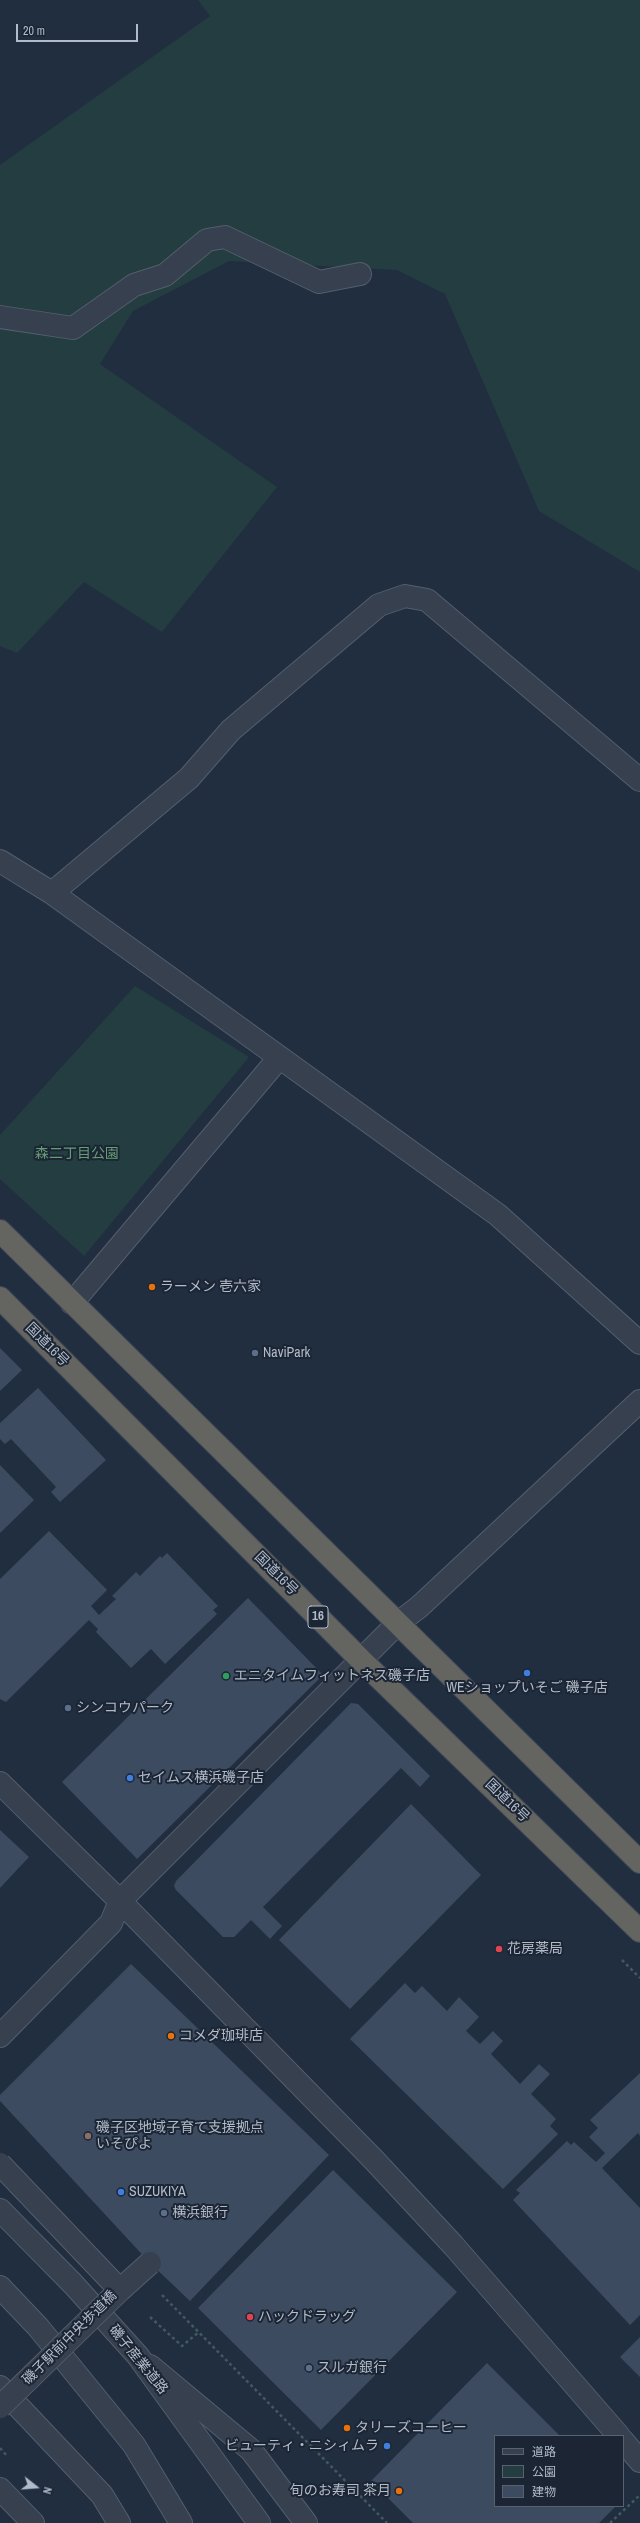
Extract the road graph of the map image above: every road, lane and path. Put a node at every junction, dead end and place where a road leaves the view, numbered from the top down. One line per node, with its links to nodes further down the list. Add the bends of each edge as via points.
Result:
1 (360, 274): 2 (street, via 319,282 225,237 207,240 165,275 134,285 73,328)
2 (0, 318)
3 (640, 780): 5 (street, via 427,600 405,596 378,605 231,730 189,778)
4 (0, 861): 5 (street)
5 (52, 894): 6 (street)
6 (279, 1058): 9 (street); 10 (street, via 498,1215)
7 (0, 1231): 9 (highway)
8 (0, 1298): 13 (highway, 国道16号 / 16)
9 (72, 1303): 12 (highway)
10 (640, 1343)
11 (640, 1401): 12 (street, via 419,1607)
12 (398, 1623): 13 (street); 15 (highway)
13 (362, 1661): 16 (street); 17 (highway, 国道16号 / 16)
14 (0, 1783): 16 (street)
15 (640, 1862)
16 (120, 1901): 18 (street, via 111,1923); 30 (street, via 374,2160 453,2245)
17 (640, 1931)
18 (0, 2036)
19 (0, 2164): 23 (street, 磯子駅前中央歩道橋, bridge)
20 (0, 2210): 27 (street, 磯子産業道路, via 73,2284)
21 (150, 2263): 23 (street, bridge)
22 (0, 2286): 37 (street, via 38,2327 134,2445)
23 (120, 2290): 29 (street, 磯子駅前中央歩道橋, bridge)
24 (161, 2294): 25 (path)
25 (199, 2332): 26 (path); 40 (path)
26 (182, 2346)
27 (138, 2356): 38 (street, 磯子産業道路); 39 (street, via 251,2450)
28 (0, 2387): 36 (street, via 102,2495)
29 (0, 2407)
30 (617, 2435)
31 (624, 2442): 32 (street)
32 (640, 2461)
33 (0, 2489): 35 (street)
34 (640, 2495): 41 (path)
35 (33, 2523)
36 (119, 2523)
37 (181, 2523)
38 (259, 2523)
39 (306, 2523)
40 (387, 2523)
41 (610, 2523)

